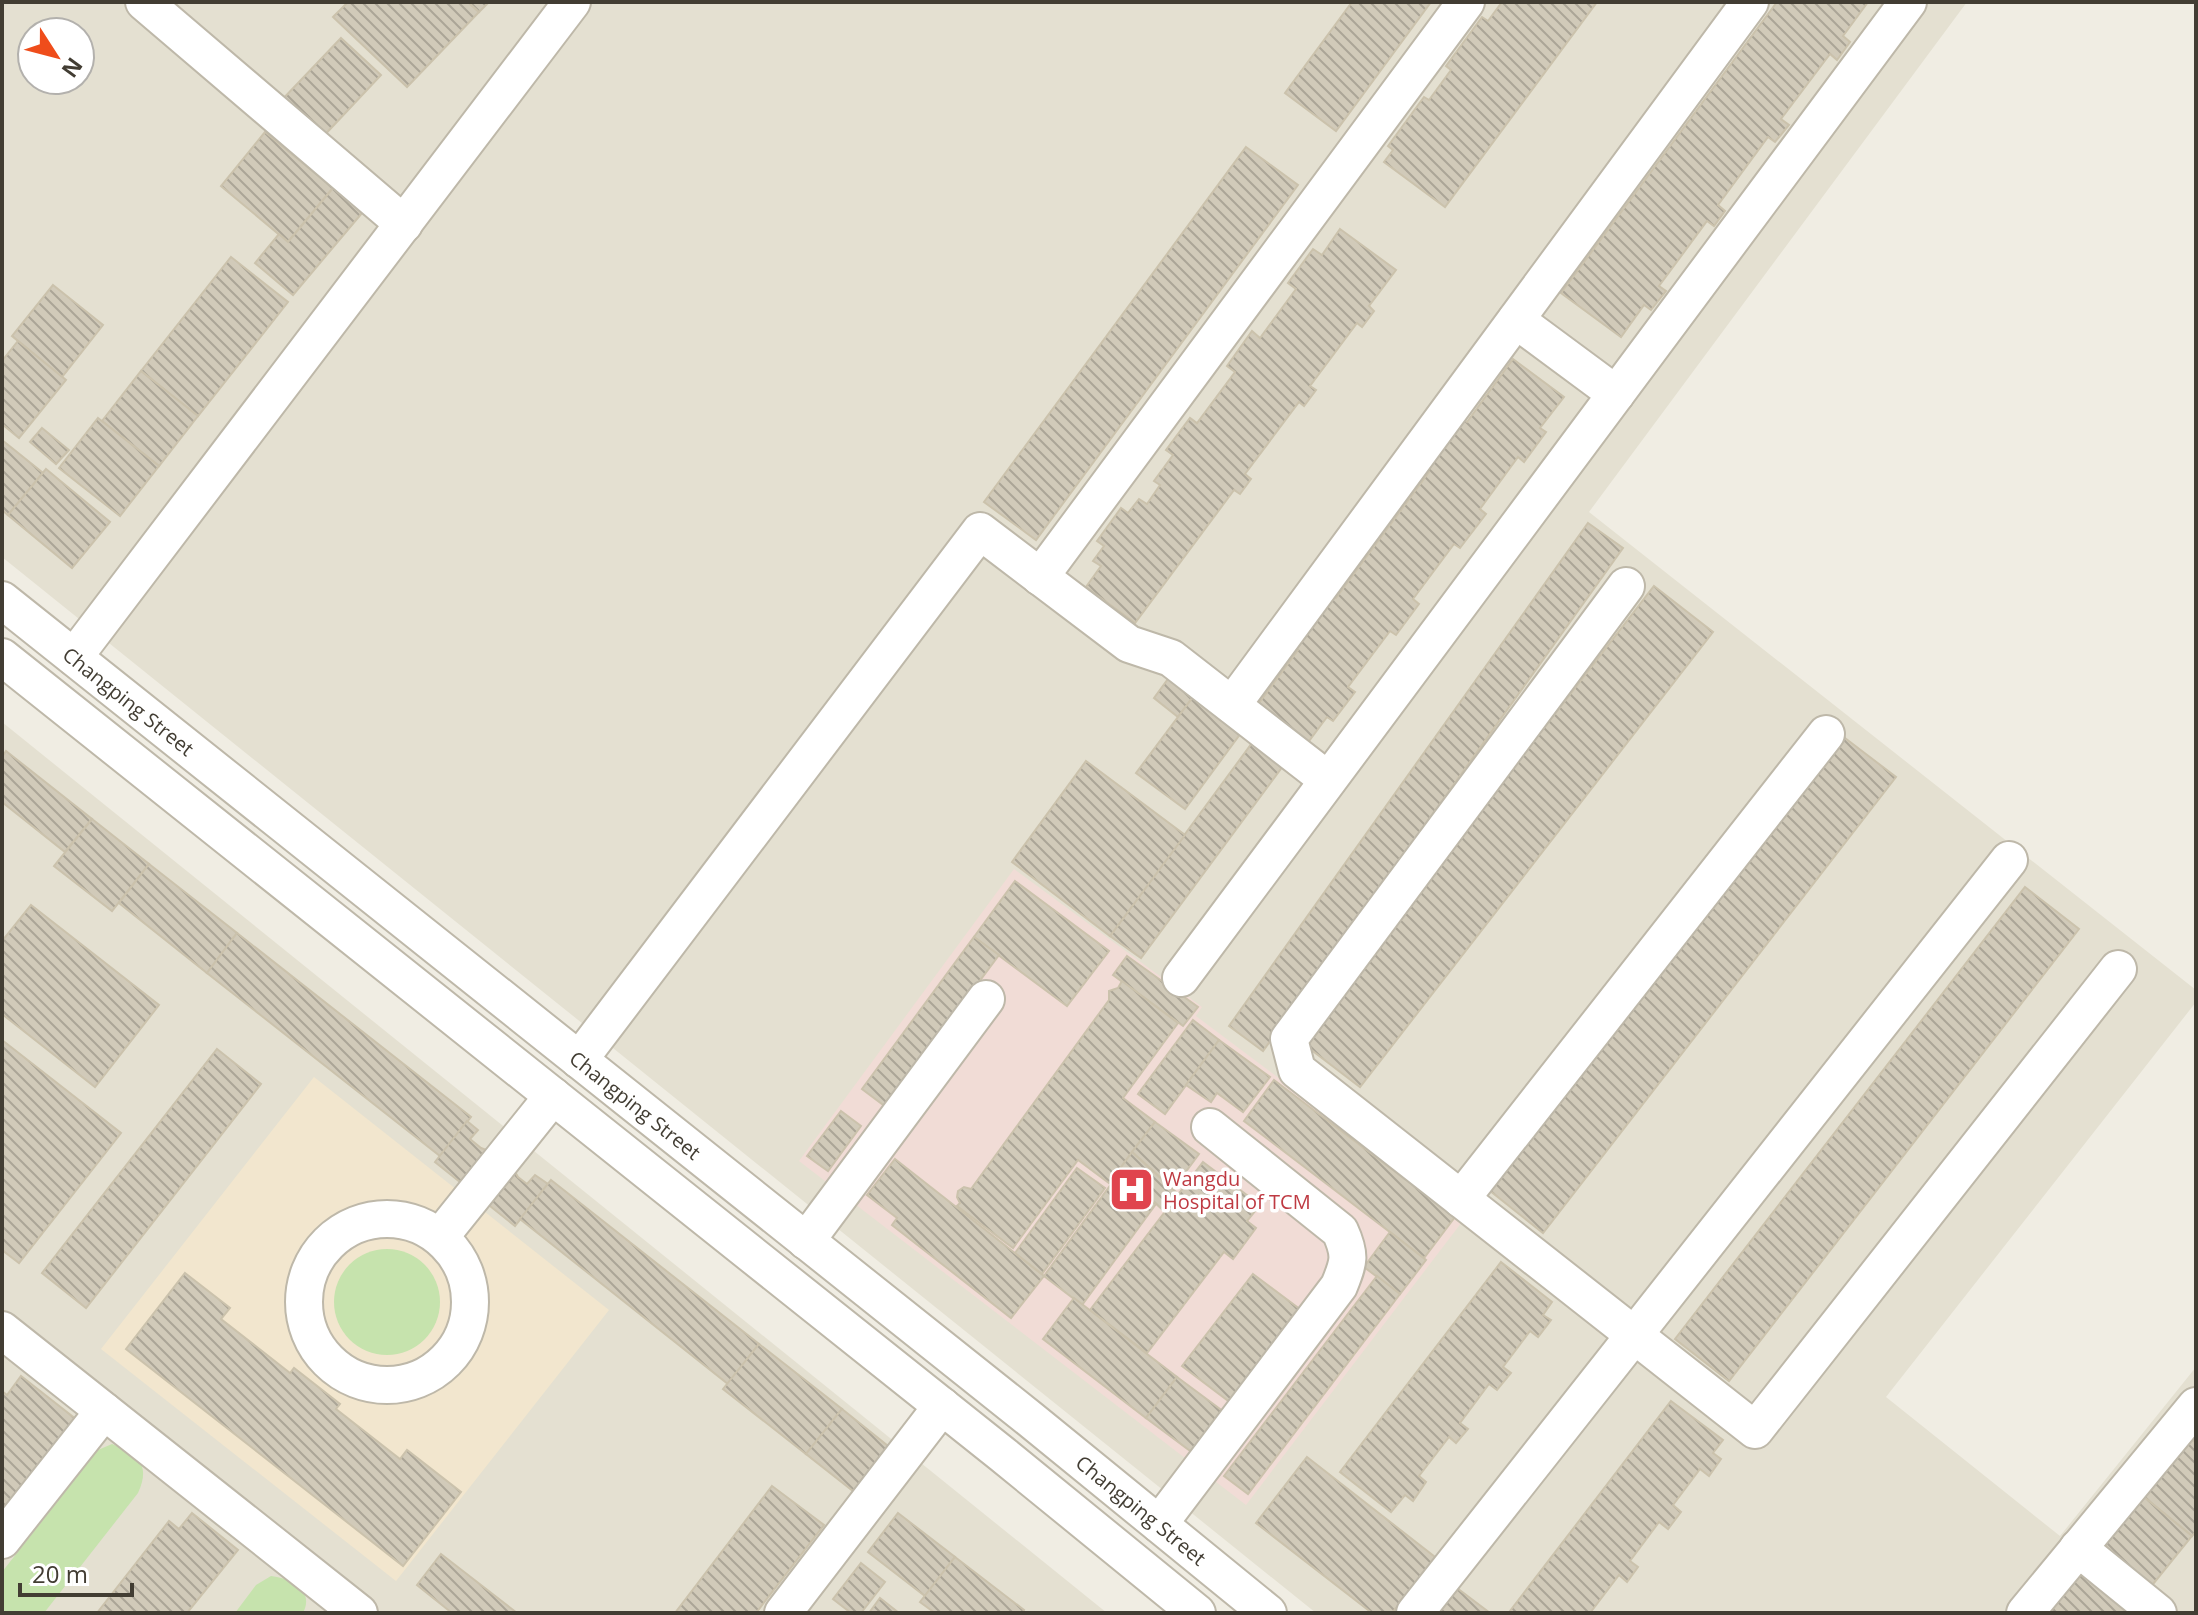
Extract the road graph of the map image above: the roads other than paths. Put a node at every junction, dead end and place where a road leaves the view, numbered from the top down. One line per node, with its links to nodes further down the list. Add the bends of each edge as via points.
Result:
1 (144, 2): 6 (street)
2 (572, 2): 6 (street)
3 (1466, 2): 9 (street)
4 (1750, 2): 7 (street)
5 (1908, 2): 8 (street)
6 (404, 224): 13 (street)
7 (1516, 320): 8 (street); 14 (street)
8 (1616, 394): 16 (street)
9 (1040, 577): 14 (street, via 1129,644 1171,658); 21 (street, via 980,531)
10 (1626, 586): 24 (street, via 1289,1039 1297,1070)
11 (2, 600): 13 (street, Changping Street)
12 (2, 657): 22 (street)
13 (74, 657): 21 (street, Changping Street)
14 (1232, 705): 16 (street)
15 (1826, 734): 24 (street)
16 (1328, 780): 19 (street)
17 (2009, 860): 28 (street)
18 (2118, 969): 28 (street, via 1755,1430)
19 (1181, 978)
20 (986, 999): 26 (street)
21 (579, 1060): 26 (street, Changping Street)
22 (553, 1096): 25 (street); 29 (street)
23 (1210, 1127): 32 (street, via 1340,1231 1348,1265 1339,1286)
24 (1461, 1199): 28 (street)
25 (440, 1237): 25 (street, via 454,1252 470,1291 464,1332 454,1350 422,1377 400,1384 378,1385 337,1369 316,1344 304,1313 304,1291 321,1250 356,1224 377,1219 421,1225)
26 (806, 1241): 32 (street, Changping Street)
27 (3, 1334): 30 (street)
28 (1634, 1335): 39 (street)
29 (942, 1406): 36 (street); 37 (street)
30 (104, 1411): 33 (street); 35 (street)
31 (2193, 1417): 34 (street)
32 (1159, 1524): 38 (street, Changping Street)
33 (2, 1540)
34 (2078, 1548): 40 (street); 41 (street)
35 (339, 1607)
36 (783, 1613)
37 (1197, 1613)
38 (1268, 1613)
39 (1415, 1613)
40 (2025, 1613)
41 (2158, 1613)

